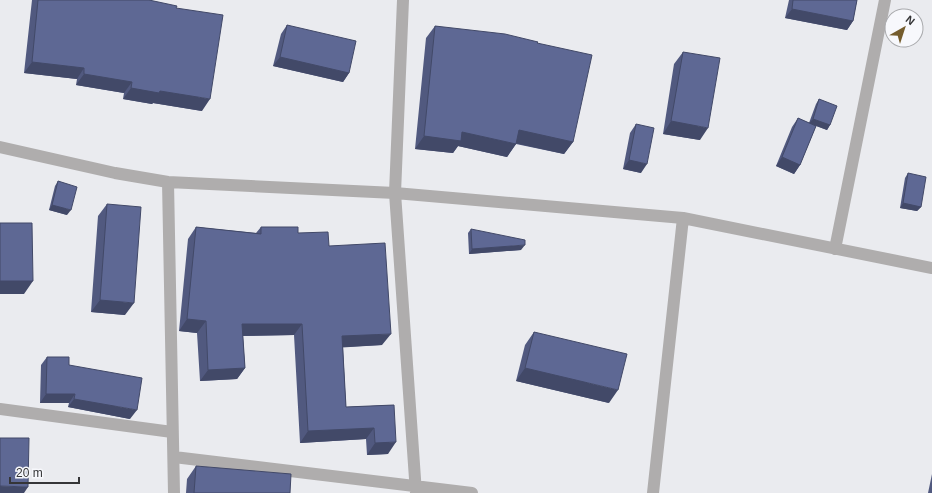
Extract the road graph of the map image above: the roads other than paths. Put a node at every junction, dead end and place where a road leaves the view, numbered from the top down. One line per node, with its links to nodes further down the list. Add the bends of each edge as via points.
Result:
1 (403, 0): 5 (street)
2 (885, 0): 7 (street)
3 (0, 147): 4 (street)
4 (168, 182): 5 (street); 10 (street)
5 (396, 193): 6 (street); 12 (street)
6 (683, 218): 7 (street); 15 (street)
7 (835, 249): 8 (street)
8 (932, 268)
9 (0, 409): 10 (street)
10 (172, 432): 11 (street)
11 (174, 457): 12 (street); 13 (street)
12 (416, 489): 14 (street)
13 (174, 493)
14 (472, 493)
15 (654, 493)

